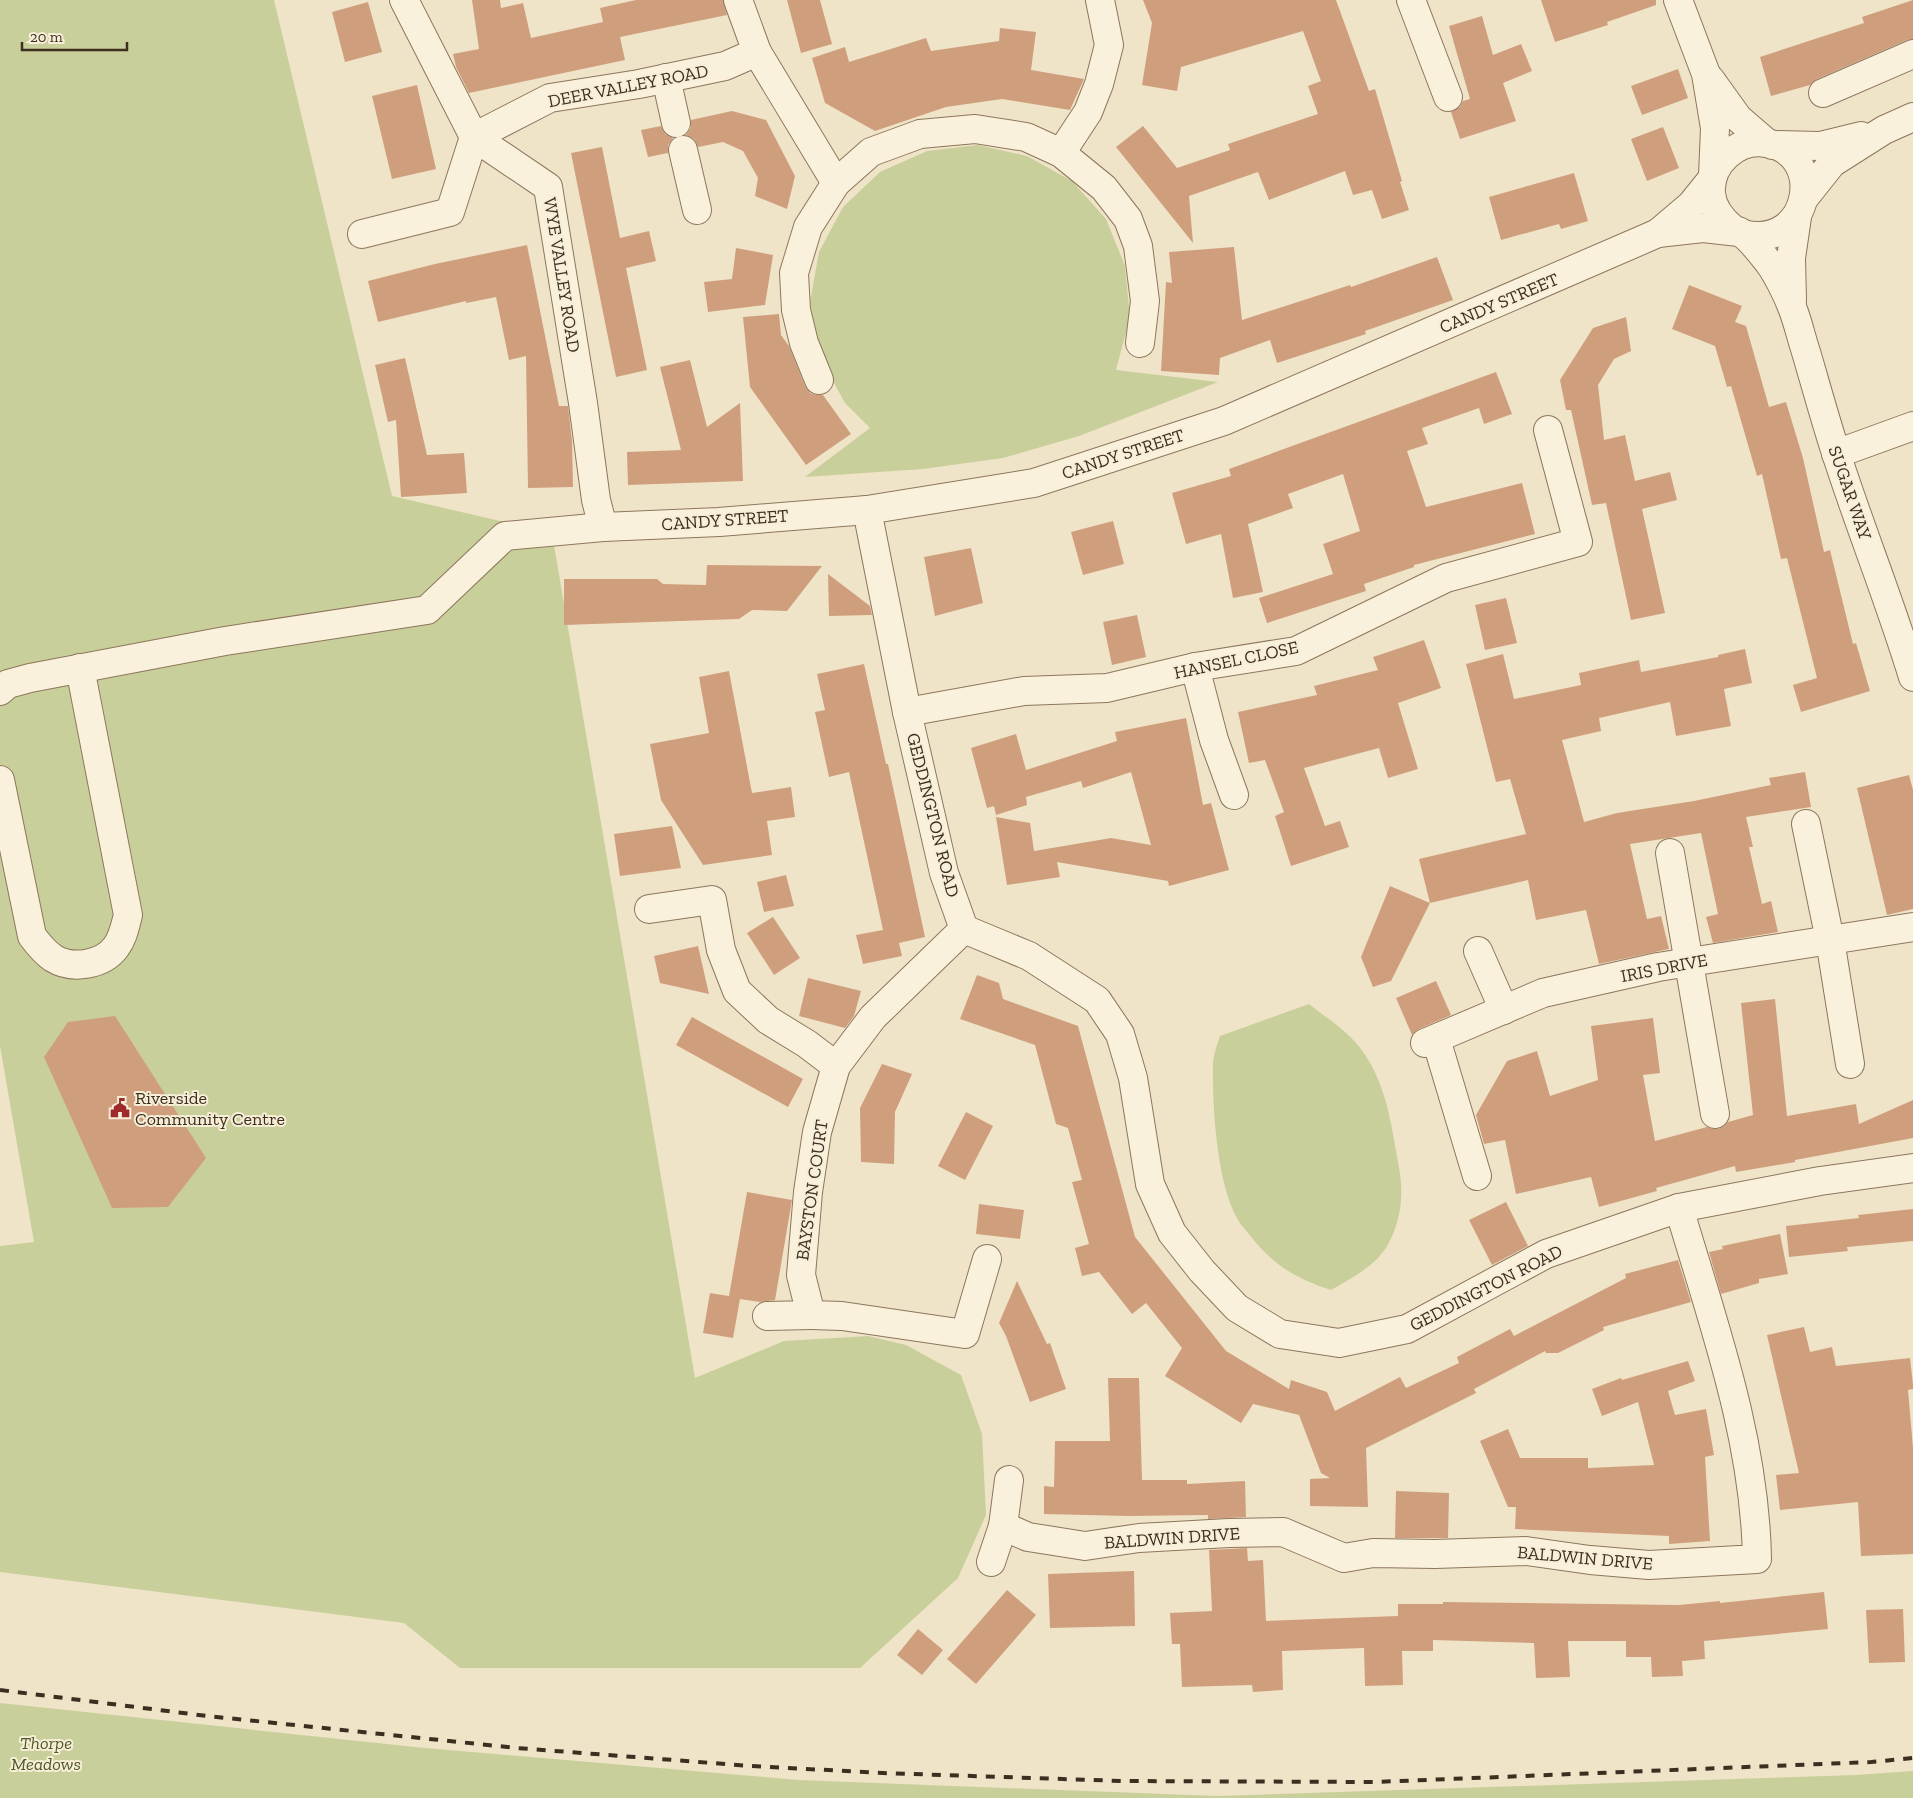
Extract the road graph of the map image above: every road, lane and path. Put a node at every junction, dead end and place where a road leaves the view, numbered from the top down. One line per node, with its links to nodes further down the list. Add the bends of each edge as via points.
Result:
1 (404, 0): 15 (street)
2 (738, 0): 6 (street)
3 (1100, 0): 18 (street, via 1109,45 1088,112)
4 (1411, 0): 11 (street)
5 (1678, 0): 8 (street)
6 (757, 52): 9 (street, DEER VALLEY ROAD, via 725,66); 20 (street)
7 (1913, 54): 10 (street)
8 (1706, 74): 16 (street, via 1738,118); 19 (street, via 1715,128)
9 (666, 78): 13 (street); 15 (street, DEER VALLEY ROAD, via 550,98)
10 (1823, 93)
11 (1448, 97)
12 (1913, 117): 14 (street)
13 (676, 123)
14 (1884, 130): 16 (street, via 1820,146); 21 (street, via 1832,163)
15 (474, 137): 25 (street, via 450,212); 33 (street, WYE VALLEY ROAD, via 548,187 596,500)
16 (1770, 144): 19 (street, via 1757,142 1727,154); 21 (street, via 1791,155 1800,167 1805,182)
17 (683, 150): 22 (street)
18 (1061, 153): 20 (street, via 1026,137 975,129 920,134 871,152); 27 (street, via 1104,188 1128,219 1138,246 1145,301)
19 (1713, 178): 23 (street, CANDY STREET, via 1691,206); 24 (street, via 1711,194 1715,207 1722,219)
20 (836, 183): 28 (street, via 808,227 794,274 796,310 804,343)
21 (1801, 207): 24 (street, via 1778,232 1753,236); 26 (street, SUGAR WAY, via 1791,258)
22 (697, 210)
23 (1658, 233): 24 (street, CANDY STREET, via 1703,228); 32 (street, CANDY STREET, via 1224,421 1034,483)
24 (1741, 233): 26 (street, SUGAR WAY, via 1770,264)
25 (362, 234)
26 (1792, 307): 31 (street, SUGAR WAY)
27 (1140, 343)
28 (819, 380)
29 (1913, 426): 31 (street)
30 (1548, 430): 34 (street, HANSEL CLOSE, via 1578,542 1446,578 1296,651)
31 (1836, 454): 36 (street, SUGAR WAY)
32 (867, 510): 33 (street, CANDY STREET); 38 (street, GEDDINGTON ROAD)
33 (604, 527): 35 (street, CANDY STREET, via 505,536 427,610)
34 (1195, 667): 38 (street, HANSEL CLOSE, via 1107,688 1024,692); 40 (street, via 1214,740)
35 (80, 668): 37 (street, CANDY STREET, via 8,684); 39 (street, via 128,915 116,948 102,960 85,965 55,959 32,936)
36 (1913, 677)
37 (0, 692)
38 (907, 712): 45 (street, GEDDINGTON ROAD, via 944,873)
39 (0, 780)
40 (1234, 795)
41 (1806, 824): 46 (street)
42 (1670, 853): 48 (street)
43 (649, 909): 51 (street, via 712,900 720,950 737,991 768,1020)
44 (1913, 927): 46 (street, IRIS DRIVE)
45 (964, 929): 51 (street, BAYSTON COURT, via 873,1017); 55 (street, GEDDINGTON ROAD, via 1028,956 1097,1000 1120,1034 1132,1078 1150,1184 1172,1233 1237,1308 1280,1334 1339,1343 1407,1329 1546,1254)
46 (1830, 940): 48 (street, IRIS DRIVE); 50 (street)
47 (1478, 951): 49 (street)
48 (1688, 962): 49 (street, IRIS DRIVE, via 1543,993); 52 (street)
49 (1504, 1010): 54 (street, IRIS DRIVE, via 1430,1041)
50 (1850, 1064)
51 (836, 1066): 57 (street, BAYSTON COURT, via 817,1132 808,1192 801,1275)
52 (1714, 1114)
53 (1913, 1168): 55 (street, GEDDINGTON ROAD, via 1820,1181)
54 (1476, 1176)
55 (1679, 1208): 60 (street, BALDWIN DRIVE, via 1736,1400 1756,1525 1756,1559 1649,1565 1526,1550 1373,1553 1344,1558 1283,1532 1139,1538 1085,1546 1028,1537)
56 (987, 1260): 57 (street, via 965,1334 842,1316)
57 (811, 1315): 58 (street)
58 (767, 1316)
59 (1010, 1480): 60 (street)
60 (1003, 1526): 61 (street)
61 (991, 1562)

